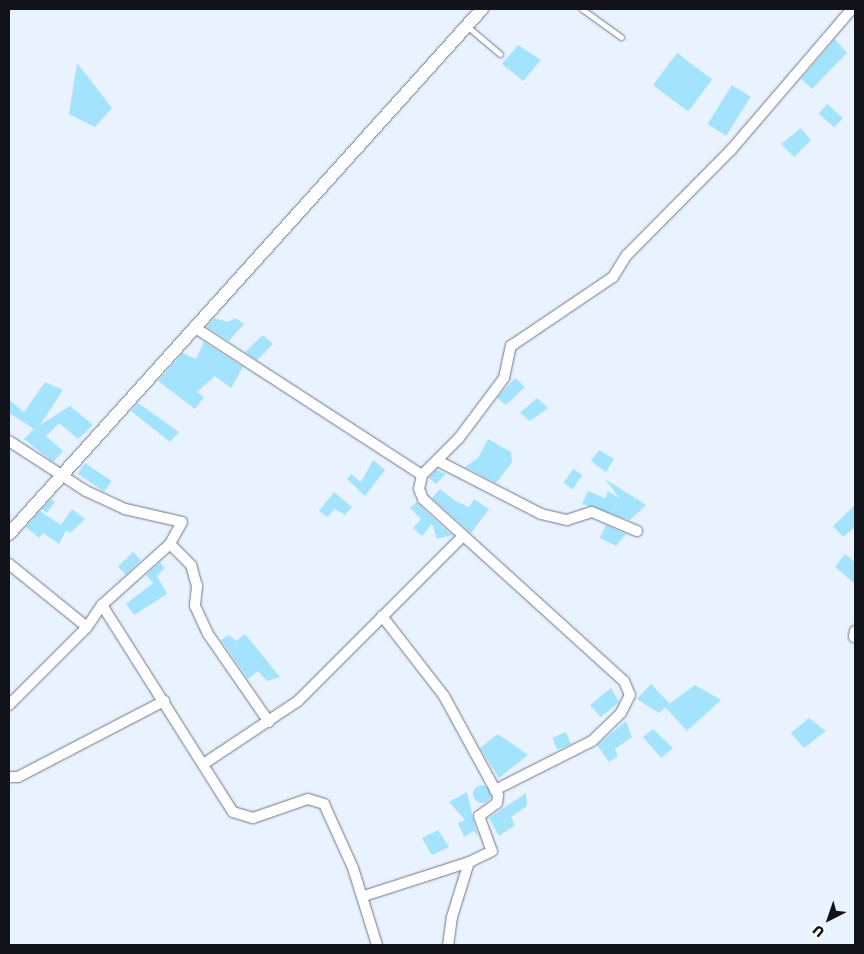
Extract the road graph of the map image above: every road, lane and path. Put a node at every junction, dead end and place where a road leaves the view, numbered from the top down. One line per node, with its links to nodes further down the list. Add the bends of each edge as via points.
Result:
1 (482, 9): 4 (street)
2 (582, 9): 5 (lane)
3 (852, 9): 9 (street, via 731,150 626,255 613,278 511,346 504,378)
4 (467, 26): 6 (lane); 7 (street)
5 (622, 37)
6 (500, 54)
7 (194, 327): 10 (street); 11 (street)
8 (9, 440): 10 (street)
9 (438, 461): 11 (street); 12 (street, via 542,514 568,520 592,512)
10 (62, 475): 13 (street); 15 (street, via 125,509 180,520)
11 (422, 476): 14 (street, via 419,489 423,499)
12 (637, 532)
13 (9, 534)
14 (463, 536): 18 (street); 25 (street, via 624,681 630,695 621,713 592,741)
15 (170, 544): 17 (street); 22 (street, via 191,565 198,586 195,606 208,634)
16 (9, 564): 19 (street)
17 (102, 606): 19 (street); 20 (street)
18 (382, 616): 22 (street, via 298,701); 25 (street, via 444,696)
19 (87, 627): 21 (street)
20 (164, 701): 23 (street); 24 (street, via 18,778)
21 (9, 705)
22 (269, 722): 23 (street)
23 (205, 763): 27 (street, via 227,804 240,816 253,818 308,799 322,802)
24 (9, 777)
25 (495, 790): 26 (street, via 496,803 479,816 492,851)
26 (469, 862): 27 (street); 29 (street, via 452,917)
27 (364, 896): 28 (street)
28 (377, 945)
29 (448, 945)

